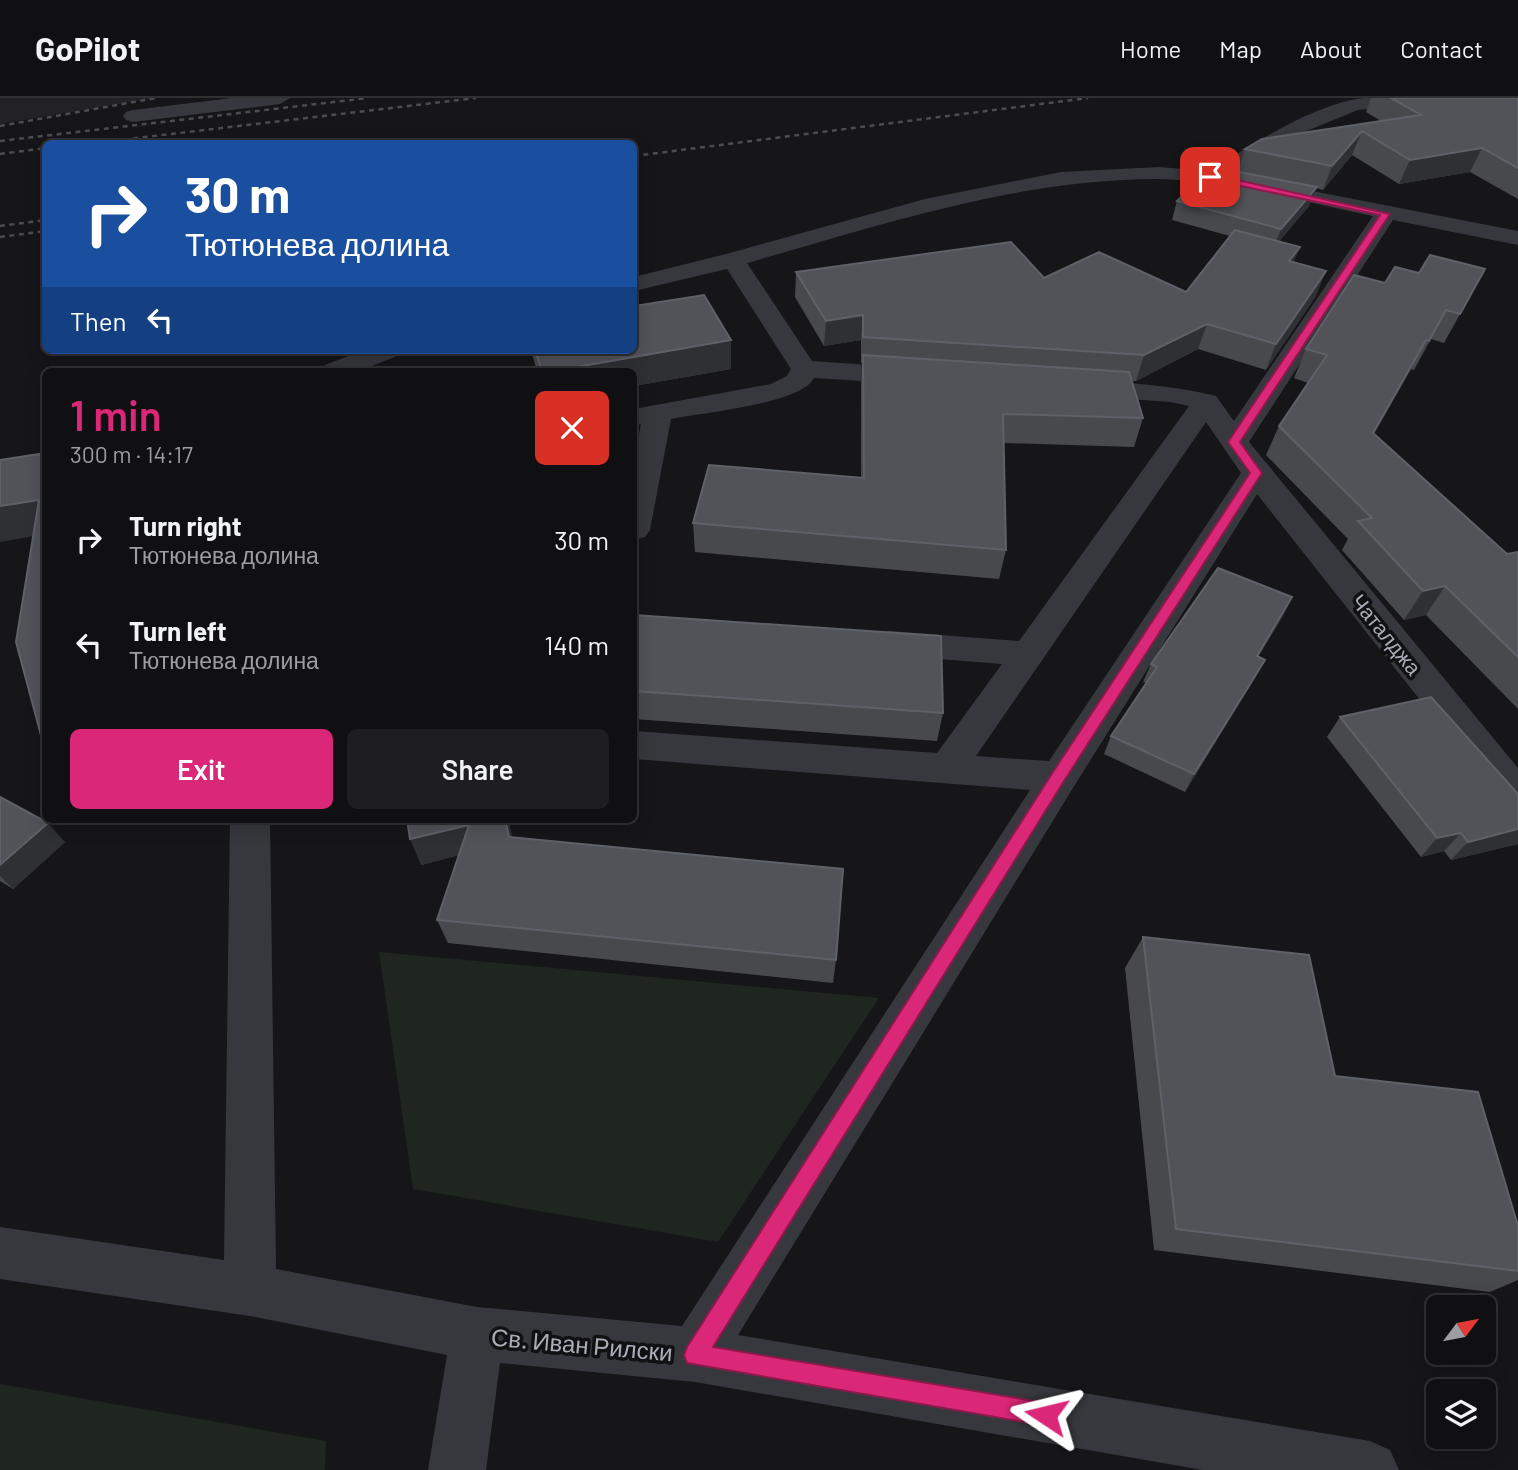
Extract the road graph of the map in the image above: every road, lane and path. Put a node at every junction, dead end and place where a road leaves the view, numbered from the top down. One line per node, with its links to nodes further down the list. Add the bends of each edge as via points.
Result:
1 (280, 98): 3 (street)
2 (1407, 98): 4 (street, via 1354,105 1290,131)
3 (133, 116)
4 (1210, 177): 5 (street); 7 (street, via 1159,173 1061,178 925,206)
5 (1385, 214): 6 (street); 16 (street)
6 (1518, 238)
7 (733, 260): 8 (street); 11 (street)
8 (637, 283)
9 (378, 354): 10 (street)
10 (342, 368)
11 (804, 369): 12 (street); 15 (street, via 799,381 779,391)
12 (940, 378)
13 (1062, 386): 14 (street, via 1171,394)
14 (1206, 402): 16 (street, Чаталджа); 19 (street)
15 (646, 414): 17 (street)
16 (1245, 458): 22 (street); 23 (street, Чаталджа)
17 (637, 501)
18 (864, 642): 19 (street)
19 (1028, 654): 21 (street)
20 (637, 745): 21 (street)
21 (946, 770): 22 (street)
22 (1059, 777): 28 (street)
23 (1518, 795)
24 (250, 823): 26 (street)
25 (0, 1253): 26 (street, Св. Иван Рилски)
26 (250, 1290): 27 (street, Св. Иван Рилски)
27 (477, 1334): 28 (street, Св. Иван Рилски); 29 (street)
28 (695, 1355): 30 (street, Св. Иван Рилски)
29 (457, 1470)
30 (1370, 1470)

